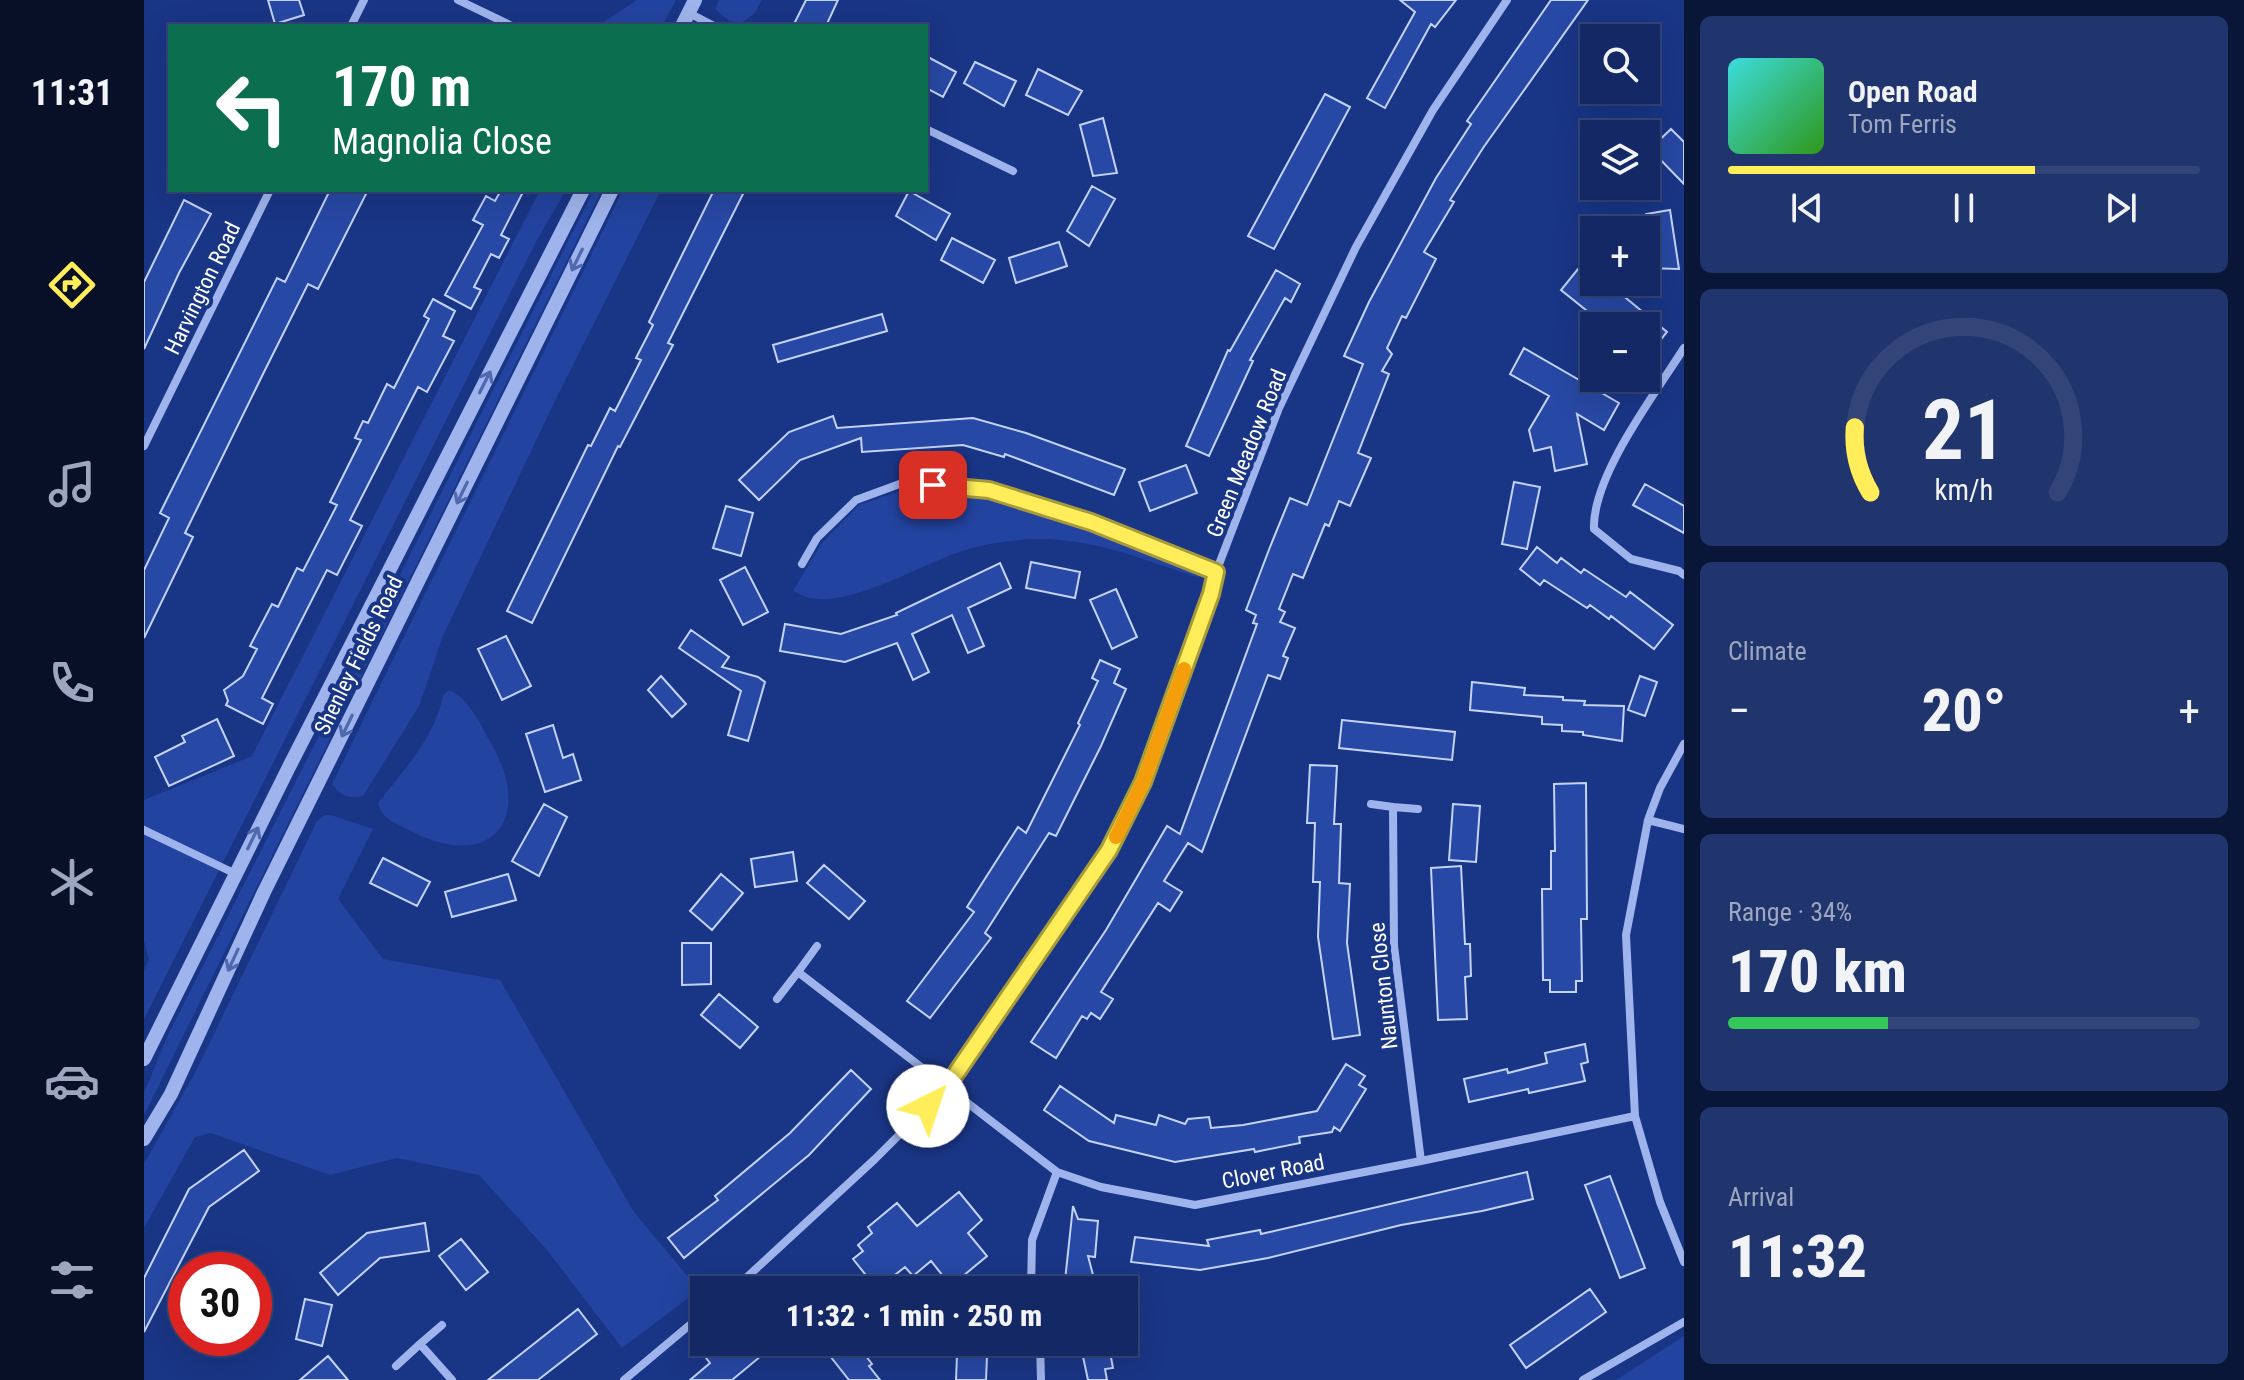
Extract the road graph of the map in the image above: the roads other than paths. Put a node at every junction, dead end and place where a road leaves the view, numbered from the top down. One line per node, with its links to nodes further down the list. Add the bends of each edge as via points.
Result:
1 (364, 0): 5 (street)
2 (458, 0): 6 (street)
3 (1507, 0): 16 (street, Green Meadow Road, via 1433,110 1356,247 1279,408)
4 (689, 13): 7 (street)
5 (352, 24)
6 (508, 24)
7 (710, 24)
8 (928, 130): 9 (street)
9 (1013, 171)
10 (269, 192): 14 (street, Harvington Road)
11 (582, 192): 25 (street, Shenley Fields Road, one-way to 11)
12 (611, 192): 32 (street, Shenley Fields Road, one-way to 32, via 264,892 171,1094)
13 (1684, 348): 17 (street, via 1611,465 1594,513 1594,529 1631,559)
14 (144, 446)
15 (802, 564): 16 (street, via 817,538 856,500 905,482 989,490 1091,522)
16 (1216, 572): 30 (street, Green Meadow Road, via 1143,782 1109,850)
17 (1684, 575)
18 (1684, 744): 22 (street)
19 (1371, 804): 20 (street)
20 (1393, 807): 21 (street); 33 (street, Naunton Close, via 1394,946)
21 (1418, 809)
22 (1648, 820): 23 (street); 31 (street, via 1626,935)
23 (1684, 829)
24 (144, 830): 25 (street)
25 (236, 874): 29 (street, Shenley Fields Road)
26 (817, 946): 27 (street)
27 (798, 972): 28 (street); 30 (street, Clover Road)
28 (777, 999)
29 (144, 1059)
30 (946, 1088): 34 (street, Clover Road); 36 (street, Green Meadow Road)
31 (1635, 1116): 33 (street, Clover Road); 35 (street)
32 (144, 1139)
33 (1421, 1161): 34 (street, Clover Road, via 1195,1205 1101,1187)
34 (1057, 1172): 37 (street, via 1032,1240)
35 (1684, 1262)
36 (748, 1276)
37 (1031, 1276)
38 (1684, 1322): 47 (street)
39 (442, 1325): 41 (street)
40 (690, 1325): 45 (street)
41 (420, 1344): 43 (street); 44 (street)
42 (1040, 1356): 46 (street)
43 (396, 1366)
44 (452, 1380)
45 (624, 1380)
46 (1041, 1380)
47 (1583, 1380)

